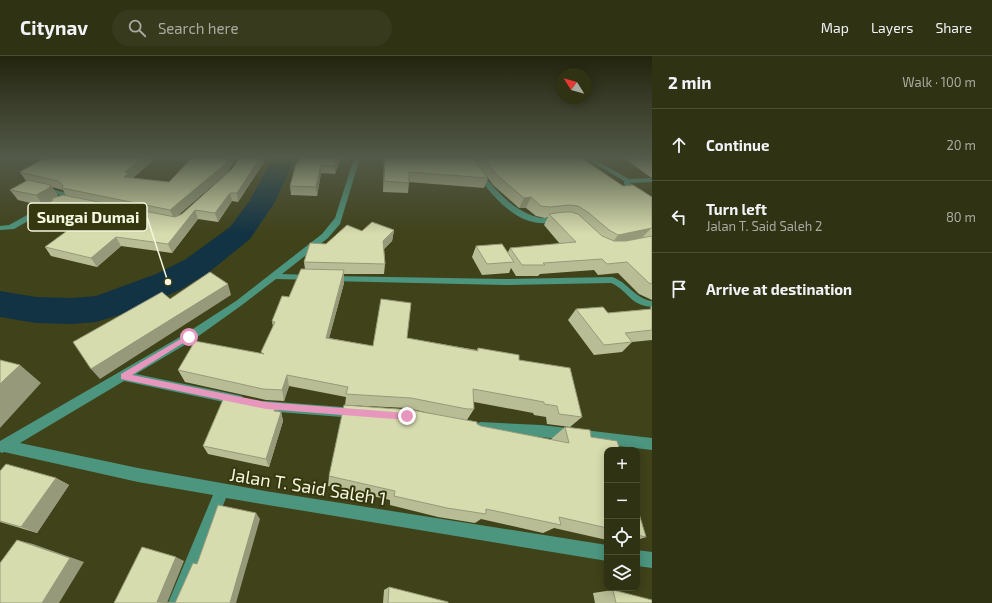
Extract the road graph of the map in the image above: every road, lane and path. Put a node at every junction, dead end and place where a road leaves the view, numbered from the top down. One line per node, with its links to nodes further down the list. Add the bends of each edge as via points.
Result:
1 (350, 184): 10 (street, via 336,224)
2 (486, 184): 8 (street, via 517,212 540,221)
3 (627, 184): 6 (street)
4 (31, 186): 7 (street, via 61,192 64,194)
5 (68, 200): 7 (street)
6 (652, 200)
7 (60, 201): 9 (street, via 11,227)
8 (568, 220)
9 (0, 228)
10 (273, 276): 11 (street, via 352,281 612,280 624,285 636,300); 12 (street, via 189,337)
11 (652, 304)
12 (124, 376): 13 (street, via 266,406); 16 (street)
13 (368, 414)
14 (467, 427): 15 (street, via 541,431)
15 (652, 444)
16 (2, 447): 17 (street, Jalan T. Said Saleh 1)
17 (222, 491): 18 (street, Jalan T. Said Saleh 1); 21 (street)
18 (604, 553)
19 (640, 558): 20 (street)
20 (652, 560)
21 (176, 603)

